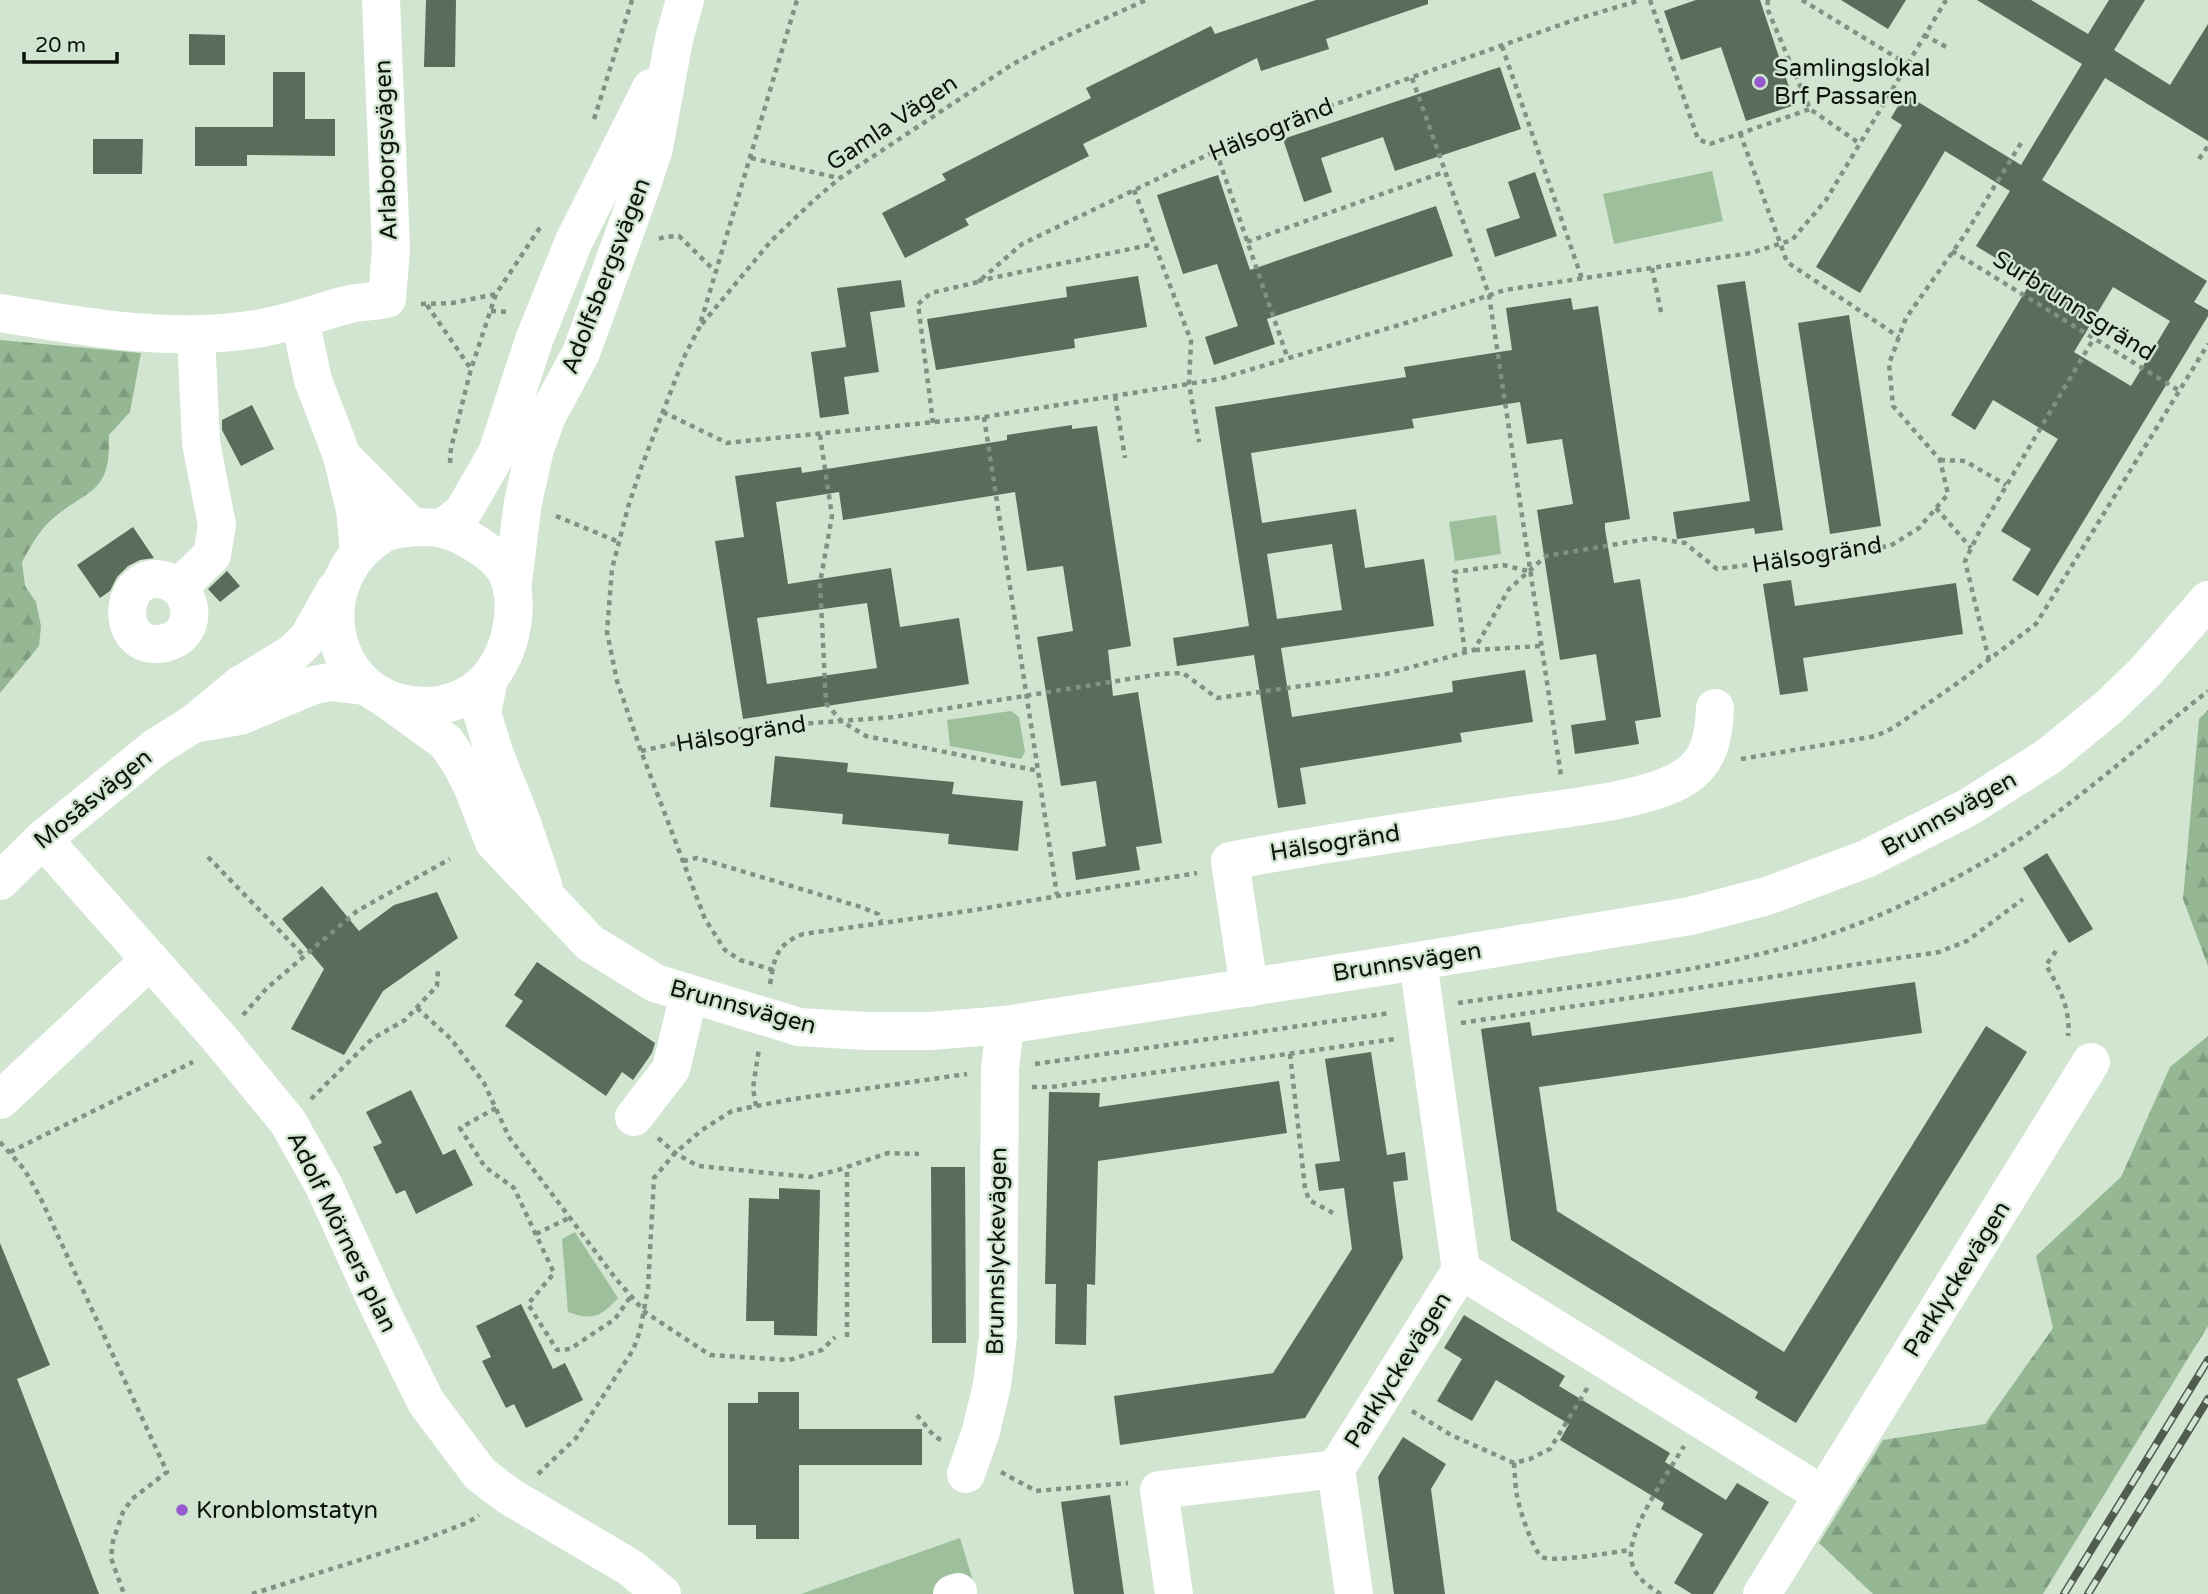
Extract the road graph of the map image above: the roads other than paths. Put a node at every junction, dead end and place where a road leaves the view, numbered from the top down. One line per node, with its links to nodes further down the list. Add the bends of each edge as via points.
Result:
1 (381, 0): 5 (street, Arlaborgsvägen, via 391,249 387,299 350,304)
2 (685, 0): 3 (street, Adolfsbergsvägen)
3 (674, 39): 8 (street, Adolfsbergsvägen, via 574,241 534,340 497,453 463,512); 11 (street, Adolfsbergsvägen, via 643,183 581,353 535,449)
4 (0, 313): 6 (street, via 137,333)
5 (300, 320): 6 (street, via 254,330); 7 (street, via 313,380)
6 (197, 334): 10 (street, via 201,443 217,525 212,555)
7 (342, 456): 8 (street); 9 (street, via 355,510)
8 (427, 528): 9 (street, via 383,533); 11 (street, via 471,540 507,572)
9 (352, 563): 14 (street, via 335,605 338,639 346,664); 16 (street, Mosåsvägen, via 308,639)
10 (179, 587)
11 (512, 590): 13 (street, via 509,640)
12 (2208, 600): 21 (street, Brunnsvägen, via 2109,707 2049,756 1968,808 1866,859 1767,896 1690,916)
13 (489, 679): 14 (street, via 454,702 430,706 407,705); 19 (street, Brunnsvägen, via 482,713)
14 (375, 692): 16 (street, Mosåsvägen, via 330,682 240,716); 19 (street, Brunnsvägen, via 446,742 473,788 494,842)
15 (1715, 708): 22 (street, Hälsogränd, via 1706,757 1687,776 1660,790 1230,861)
16 (192, 724): 17 (street, Mosåsvägen, via 156,747)
17 (43, 839): 18 (street, Mosåsvägen); 20 (street, Adolf Mörners plan)
18 (0, 881)
19 (545, 894): 23 (street, Brunnsvägen, via 590,943 655,984)
20 (150, 960): 26 (street); 32 (street, Adolf Mörners plan, via 288,1122 324,1186 426,1402 480,1474 631,1568)
21 (1418, 961): 22 (street, Brunnsvägen); 28 (street, Parklyckevägen)
22 (1249, 988): 24 (street, Brunnsvägen)
23 (689, 994): 24 (street, Brunnsvägen, via 799,1027 930,1031); 27 (street, via 671,1069)
24 (1005, 1025): 29 (street, Brunnslyckevägen, via 1000,1086 998,1337 992,1385)
25 (2087, 1069): 31 (street, Parklyckevägen)
26 (0, 1100)
27 (634, 1117)
28 (1461, 1270): 30 (street, Parklyckevägen); 31 (street, Parklyckevägen)
29 (969, 1465)
30 (1336, 1469): 33 (street, Parklyckevägen, via 1159,1490); 34 (street, Parklyckevägen)
31 (1823, 1495): 35 (street, Parklyckevägen)
32 (662, 1594)
33 (1174, 1594)
34 (1354, 1594)
35 (1762, 1594)

